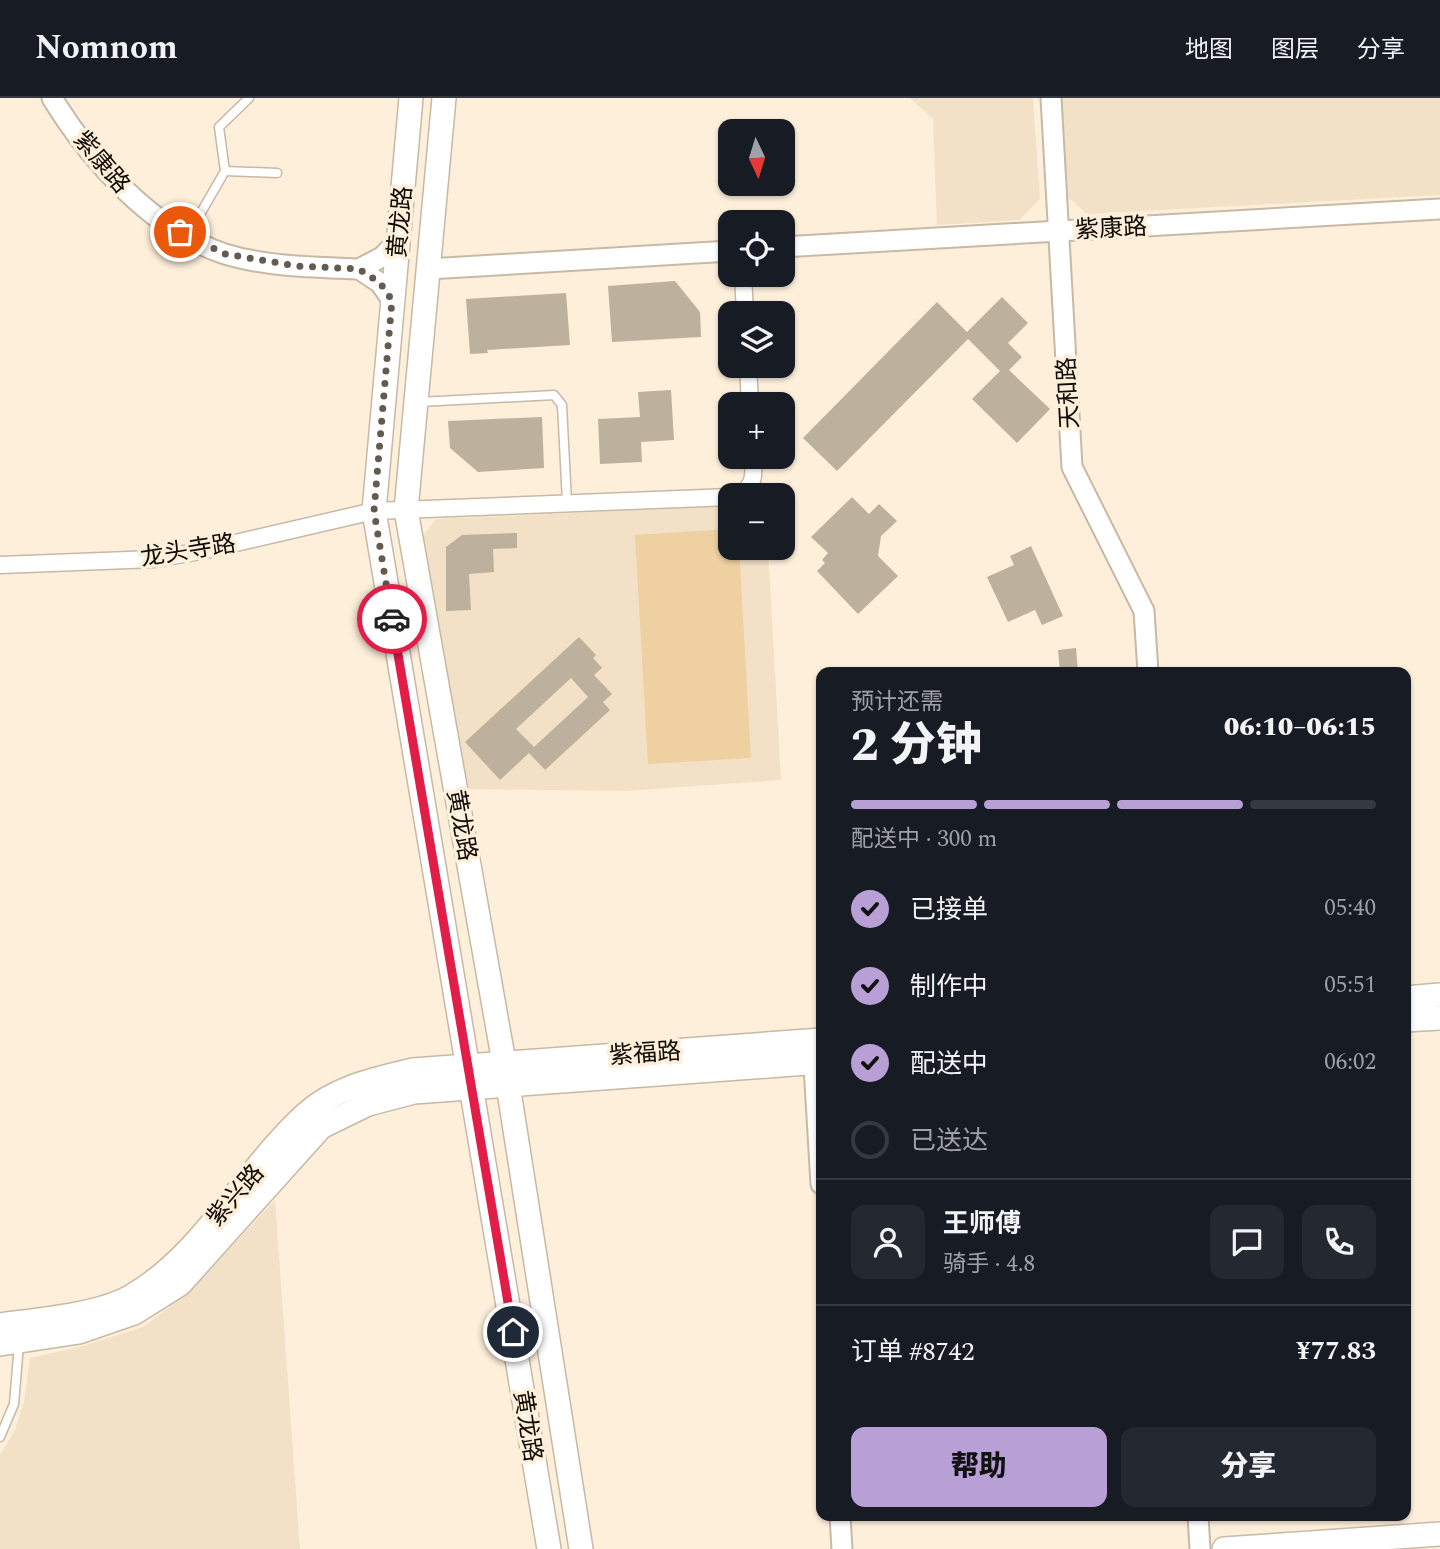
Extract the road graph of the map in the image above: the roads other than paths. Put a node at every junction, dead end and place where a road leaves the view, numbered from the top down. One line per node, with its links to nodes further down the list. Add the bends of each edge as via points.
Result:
1 (52, 98): 10 (street, 紫康路, via 124,192)
2 (249, 98): 6 (lane, via 219,127)
3 (411, 98): 11 (main road, 黄龙路)
4 (443, 98): 15 (main road, 黄龙路)
5 (1051, 98): 9 (street, 天和路)
6 (225, 171): 7 (lane); 10 (lane)
7 (277, 173)
8 (1440, 209): 9 (street, 紫康路)
9 (1060, 231): 12 (street, 紫康路); 23 (street, 天和路, via 1072,467 1144,611)
10 (188, 236): 14 (street, 紫康路, via 225,254 297,266)
11 (398, 241): 14 (street, via 382,257); 16 (main road, 黄龙路)
12 (795, 246)
13 (718, 252): 15 (street)
14 (359, 269): 16 (street, via 380,283)
15 (428, 269): 17 (main road, 黄龙路)
16 (392, 300): 21 (main road, 黄龙路)
17 (416, 402): 19 (lane, via 554,395 562,405); 20 (main road, 黄龙路)
18 (718, 497): 19 (street, 龙头寺路)
19 (567, 502): 20 (street, 龙头寺路)
20 (406, 510): 21 (street, 龙头寺路); 30 (main road, 黄龙路)
21 (374, 511): 22 (street, 龙头寺路, via 154,559); 31 (main road, 黄龙路)
22 (0, 565)
23 (1148, 667)
24 (1440, 995): 25 (main road)
25 (1411, 997)
26 (1440, 1018): 27 (main road)
27 (1411, 1020)
28 (816, 1051): 30 (main road, 紫福路)
29 (816, 1051): 32 (main road, 紫福路)
30 (506, 1074): 31 (main road, 紫福路); 32 (main road, 紫福路); 33 (main road, 黄龙路)
31 (471, 1077): 34 (main road, 紫兴路, via 413,1070 357,1083 307,1112 171,1269 128,1298 75,1314); 35 (main road, 紫兴路, via 379,1101 321,1127 180,1284 134,1313 79,1332); 40 (main road, 黄龙路)
32 (547, 1082): 33 (main road, via 525,1099)
33 (514, 1123): 41 (main road, 黄龙路)
34 (0, 1325)
35 (10, 1343): 36 (lane, via 14,1405)
36 (0, 1437)
37 (840, 1521): 42 (street)
38 (1198, 1521): 43 (street)
39 (1440, 1534): 44 (main road)
40 (549, 1549)
41 (581, 1549)
42 (842, 1549)
43 (1200, 1549)
44 (1224, 1549)

